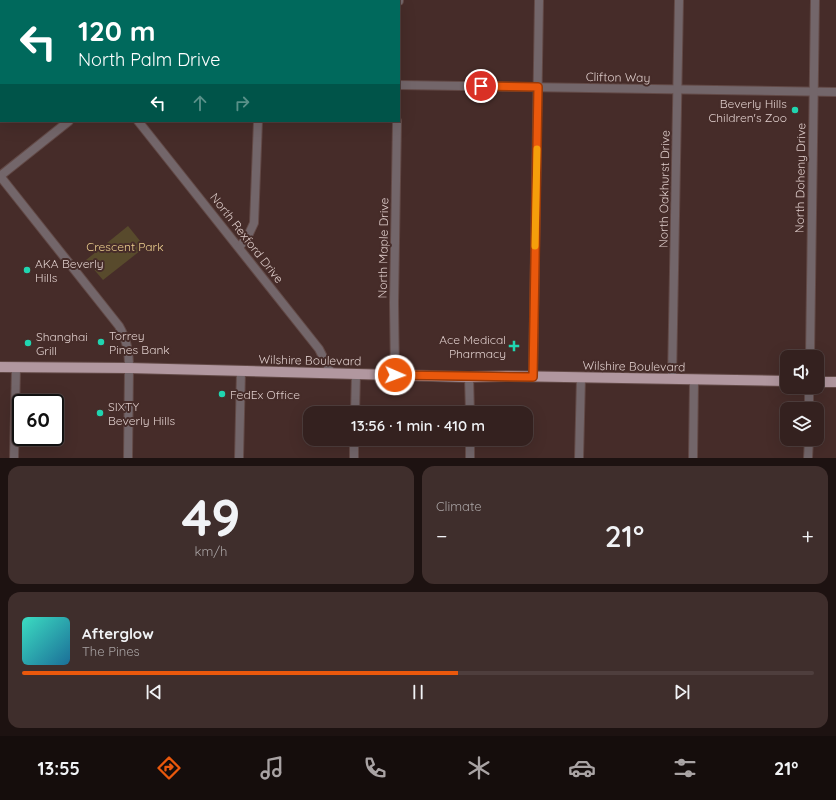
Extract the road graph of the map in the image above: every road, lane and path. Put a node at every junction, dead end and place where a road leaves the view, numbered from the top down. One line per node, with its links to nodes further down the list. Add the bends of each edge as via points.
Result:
1 (539, 0): 5 (street)
2 (679, 0): 6 (street, North Oakhurst Drive)
3 (815, 0): 7 (street, North Doheny Drive)
4 (400, 85): 5 (street, Clifton Way)
5 (538, 87): 6 (street, Clifton Way); 24 (street)
6 (677, 90): 7 (street, Clifton Way); 26 (street, North Oakhurst Drive)
7 (814, 92): 8 (street, Clifton Way); 15 (street, North Doheny Drive)
8 (836, 92)
9 (68, 122): 13 (street)
10 (139, 122): 14 (street, North Rexford Drive)
11 (258, 122): 14 (street, via 254,224)
12 (397, 122): 22 (street, North Maple Drive)
13 (0, 176): 18 (street, via 119,326 129,350)
14 (240, 247): 20 (street, North Rexford Drive, via 319,349)
15 (810, 350)
16 (0, 367): 17 (main road, Wilshire Boulevard)
17 (16, 368): 18 (main road, Wilshire Boulevard); 36 (street)
18 (129, 368): 19 (main road, Wilshire Boulevard); 37 (street)
19 (241, 371): 20 (main road, Wilshire Boulevard); 38 (street)
20 (332, 373): 21 (main road, Wilshire Boulevard)
21 (356, 374): 22 (main road, Wilshire Boulevard); 31 (street)
22 (395, 375): 23 (main road, Wilshire Boulevard)
23 (469, 377): 24 (main road, Wilshire Boulevard); 32 (street)
24 (533, 377): 25 (main road, Wilshire Boulevard)
25 (580, 378): 26 (main road, Wilshire Boulevard); 41 (street)
26 (672, 379): 27 (main road, Wilshire Boulevard)
27 (694, 380): 28 (main road, Wilshire Boulevard); 42 (street)
28 (780, 382)
29 (824, 382): 30 (main road)
30 (836, 382)
31 (355, 406)
32 (470, 406)
33 (354, 446): 39 (street)
34 (470, 446): 40 (street)
35 (809, 446): 43 (street)
36 (14, 458)
37 (128, 458)
38 (239, 458)
39 (354, 458)
40 (470, 458)
41 (580, 458)
42 (693, 458)
43 (808, 458)

